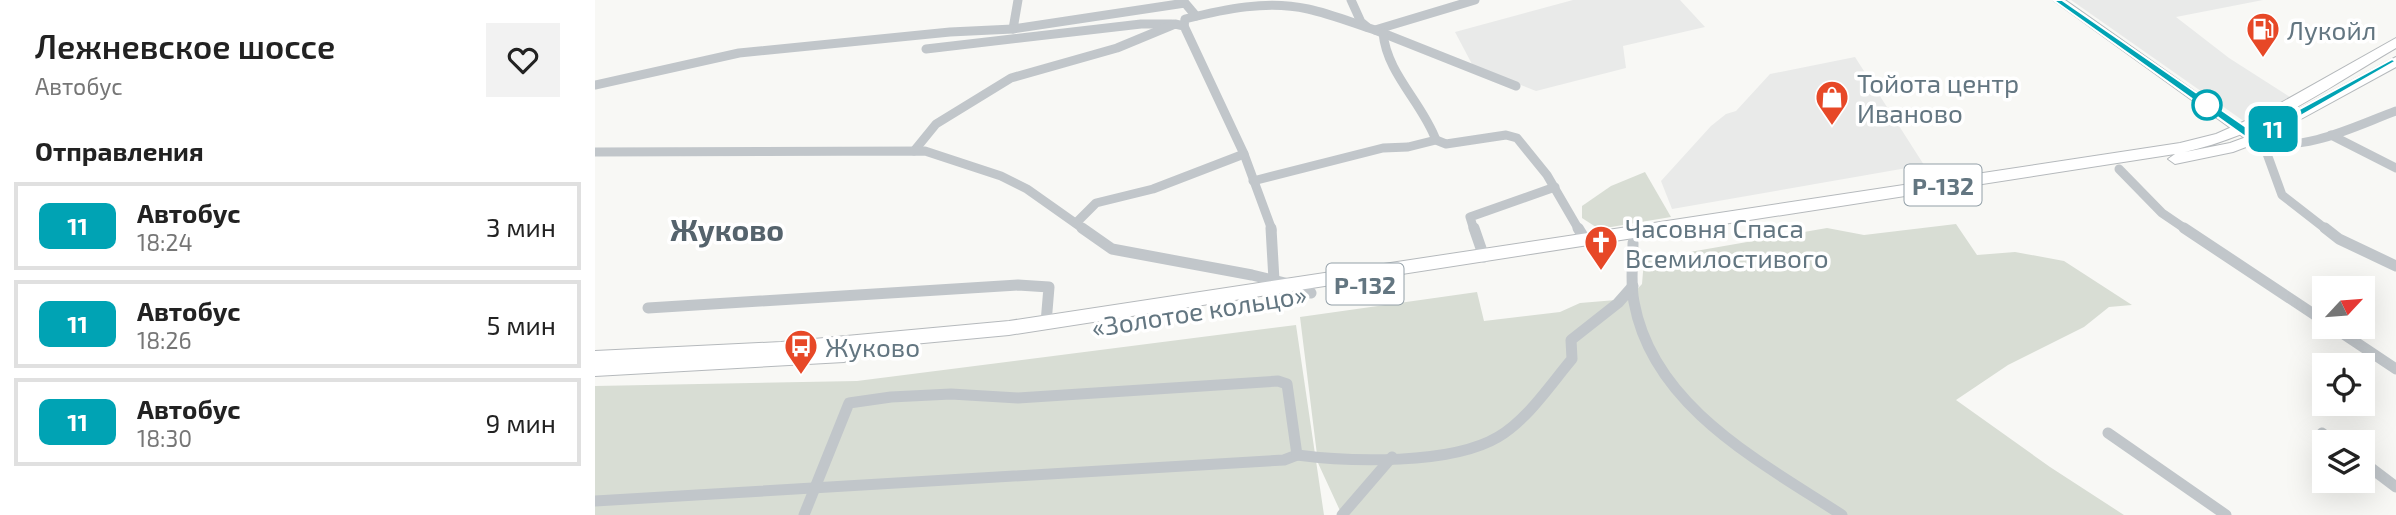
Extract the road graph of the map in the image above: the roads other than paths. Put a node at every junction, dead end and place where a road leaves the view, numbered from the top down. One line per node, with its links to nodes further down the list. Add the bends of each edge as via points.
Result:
1 (1018, 0): 8 (street)
2 (1351, 0): 9 (street, via 1361,22)
3 (1475, 0): 9 (street)
4 (2058, 0): 16 (main road)
5 (2067, 0): 16 (main road)
6 (1196, 16): 7 (street); 8 (street, via 1185,3); 9 (street, via 1246,7 1299,7)
7 (1179, 25): 11 (street, via 1164,22); 19 (street, via 1011,78 936,124); 21 (street)
8 (1013, 29): 13 (street, via 739,53)
9 (1375, 30): 14 (street); 18 (street)
10 (2396, 42): 16 (highway, Р-132)
11 (926, 49)
12 (2396, 61): 16 (highway, Р-132)
13 (595, 85)
14 (1516, 86)
15 (2396, 111): 17 (street)
16 (2254, 135): 17 (street, via 2277,147); 22 (highway, Р-132, via 2192,145); 22 (highway, Р-132, via 2198,155); 30 (street, via 2266,151 2282,195 2339,239)
17 (2331, 135): 23 (street)
18 (1436, 140): 24 (street, via 1351,154); 25 (street, via 1446,144 1506,135 1517,138)
19 (914, 151): 20 (street); 26 (street, via 1001,176)
20 (595, 152)
21 (1244, 154): 24 (street); 26 (street, via 1153,189 1096,203)
22 (2120, 165): 27 (highway, «Золотое кольцо» / Р-132); 28 (highway, «Золотое кольцо» / Р-132); 35 (street, via 2162,213)
23 (2396, 168)
24 (1253, 181): 31 (street, via 1273,233)
25 (1555, 187): 27 (street); 29 (street, via 1470,217)
26 (1076, 223): 31 (street, via 1112,249)
27 (1586, 241): 29 (highway, «Золотое кольцо» / Р-132)
28 (1633, 243): 32 (street); 33 (highway, «Золотое кольцо» / Р-132)
29 (1484, 257): 33 (highway, «Золотое кольцо» / Р-132)
30 (2396, 266)
31 (1274, 280): 33 (street)
32 (1633, 286): 43 (street, via 1571,340 1572,359 1497,438 1474,447); 50 (street, via 1645,338 1685,401 1749,452)
33 (1304, 289): 36 (highway, «Золотое кольцо» / Р-132); 39 (highway, «Золотое кольцо» / Р-132, via 1045,333 861,354)
34 (648, 308): 36 (street, via 1019,285 1049,287)
35 (2312, 313)
36 (1046, 323): 38 (highway, «Золотое кольцо» / Р-132, via 841,344)
37 (2352, 340): 40 (street)
38 (595, 358)
39 (595, 369)
40 (2396, 369)
41 (2108, 433): 51 (street)
42 (1297, 455): 43 (street, via 1355,460); 45 (street, via 1284,460); 45 (street, via 1287,384 1278,381 1018,398 891,397 849,403)
43 (1392, 457): 49 (street)
44 (2375, 471): 46 (street)
45 (816, 486): 47 (street); 48 (street)
46 (2396, 486)
47 (595, 501)
48 (804, 515)
49 (1342, 515)
50 (1842, 515)
51 (2226, 515)

